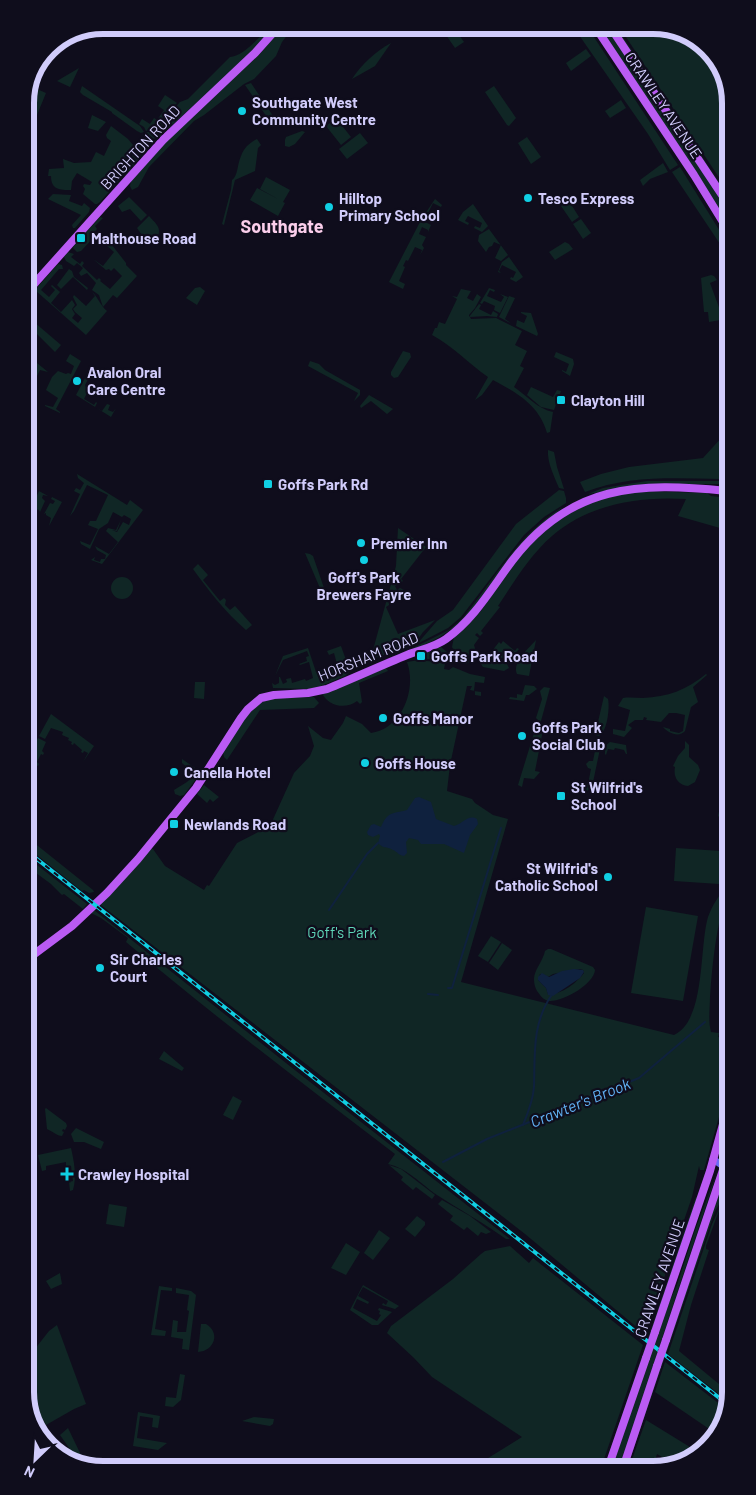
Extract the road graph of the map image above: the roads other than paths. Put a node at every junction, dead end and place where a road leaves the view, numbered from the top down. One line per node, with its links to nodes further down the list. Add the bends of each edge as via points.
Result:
1 (272, 34): 6 (main road, BRIGHTON ROAD, via 158,145)
2 (600, 34): 5 (main road, CRAWLEY AVENUE)
3 (615, 34): 4 (main road, CRAWLEY AVENUE)
4 (722, 195)
5 (722, 220)
6 (34, 284)
7 (722, 487): 8 (main road, HORSHAM ROAD)
8 (714, 489): 9 (main road, HORSHAM ROAD); 10 (main road, HORSHAM ROAD, via 629,489 604,494 580,504 558,516 528,542 472,616 444,640 327,688 261,698 248,709 196,788 138,859 72,926)
9 (722, 490)
10 (34, 954)
11 (722, 1167): 15 (main road, CRAWLEY AVENUE, bridge, via 685,1244)
12 (722, 1170): 14 (main road, CRAWLEY AVENUE)
13 (722, 1182): 14 (street)
14 (717, 1188): 16 (main road, CRAWLEY AVENUE, bridge)
15 (610, 1461)
16 (625, 1461)

